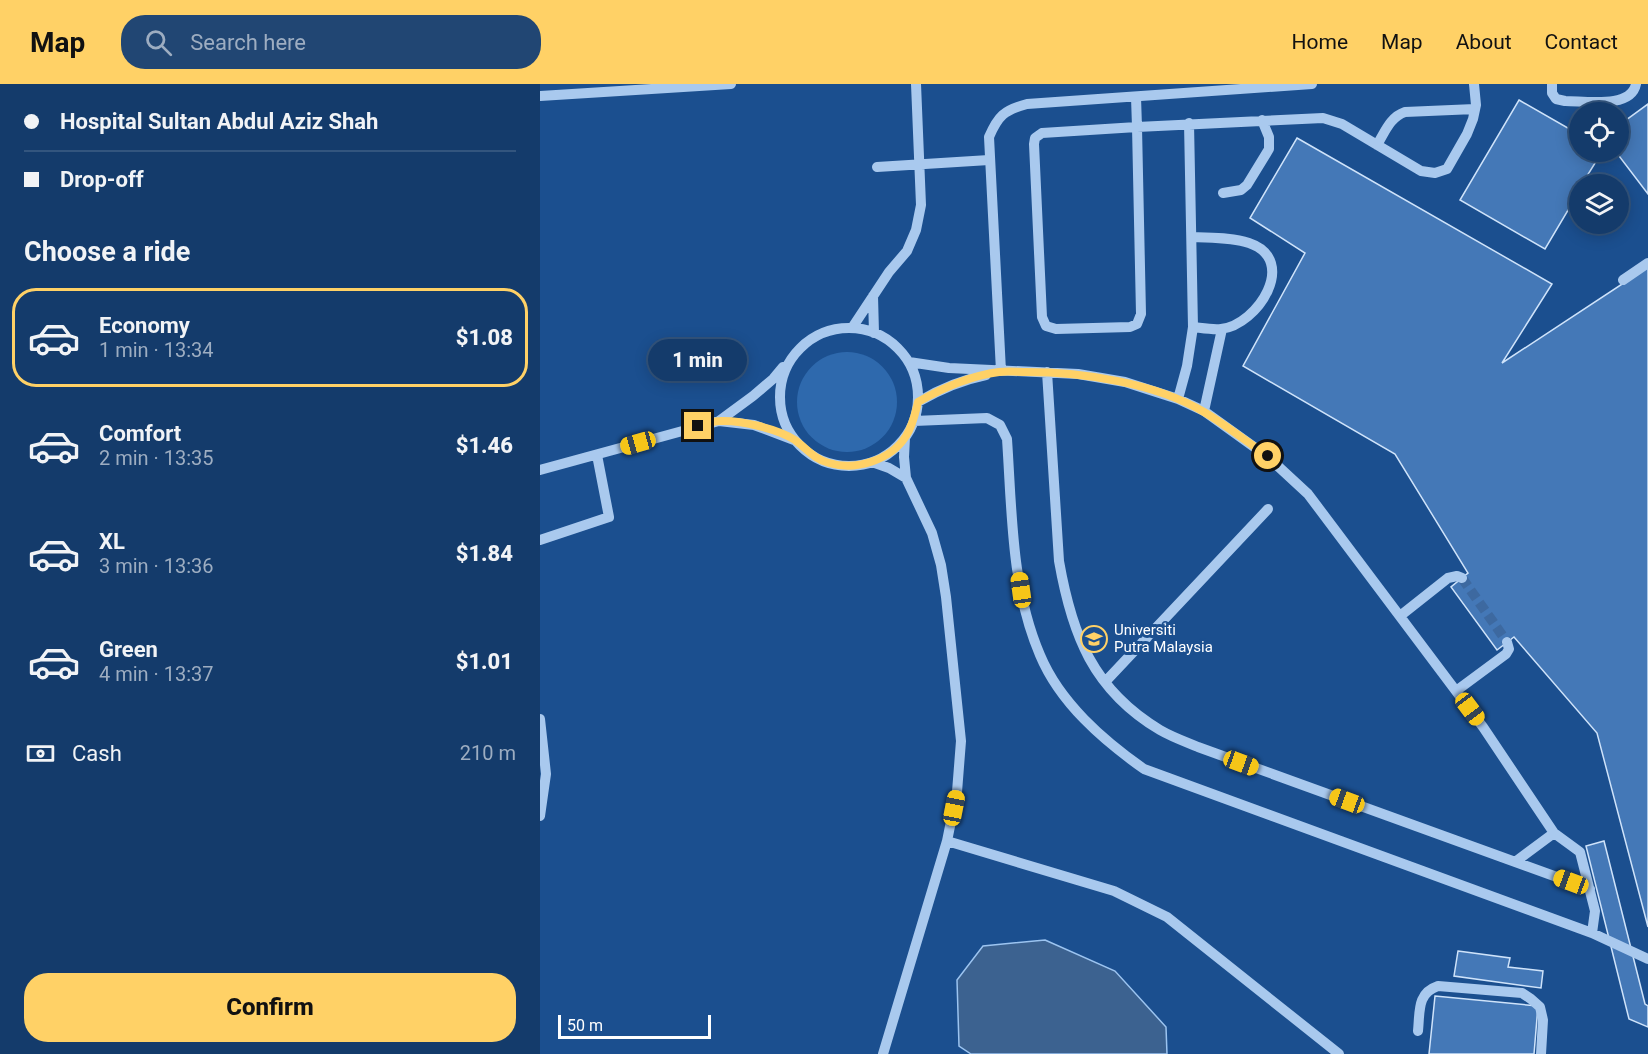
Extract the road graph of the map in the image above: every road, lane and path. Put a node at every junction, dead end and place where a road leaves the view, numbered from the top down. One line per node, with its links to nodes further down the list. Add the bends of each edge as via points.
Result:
1 (731, 84): 7 (street)
2 (916, 84): 15 (street)
3 (1312, 84): 8 (street)
4 (1474, 84): 9 (street)
5 (1551, 84): 6 (street, via 1556,99 1622,101)
6 (1636, 84)
7 (540, 96)
8 (1136, 97): 12 (street); 14 (street, via 1027,104 1009,109 996,121 989,137)
9 (1475, 110): 13 (street, via 1397,115); 13 (street, via 1467,134 1447,168 1436,172 1421,171)
10 (1262, 120): 11 (street); 13 (street, via 1323,118 1342,124); 17 (street, via 1269,149 1247,185)
11 (1189, 123): 12 (street); 18 (street)
12 (1137, 127): 12 (street, via 1141,314 1137,324 1056,329 1046,326 1042,317 1035,138 1042,133)
13 (1377, 145)
14 (989, 160): 15 (street); 28 (street)
15 (921, 164): 16 (street); 21 (street, via 921,205 916,230 907,251)
16 (877, 168)
17 (1223, 193)
18 (1193, 237): 22 (street); 24 (street, via 1251,243 1266,254 1272,265 1273,277 1255,310)
19 (1648, 263): 20 (street)
20 (1623, 280)
21 (873, 296): 23 (street); 25 (street)
22 (1193, 327): 24 (street); 30 (street)
23 (852, 328): 25 (street); 26 (street, via 829,331 808,340)
24 (1222, 329): 32 (street)
25 (874, 333): 27 (street, via 894,344)
26 (792, 357): 33 (street, via 773,379); 36 (street, via 782,377 779,400 783,421)
27 (909, 362): 28 (street); 31 (street, via 917,383)
28 (1001, 371): 29 (street); 31 (street, via 965,379)
29 (1047, 372): 30 (street, via 1125,382); 46 (street, via 1063,588 1082,645)
30 (1178, 399): 32 (street)
31 (918, 402): 34 (street)
32 (1204, 411): 44 (street, via 1268,456 1308,494)
33 (718, 421): 36 (street, via 754,425); 37 (street)
34 (914, 421): 35 (street); 54 (street, via 987,418 1000,425 1007,439 1023,608 1041,657 1061,691 1112,746 1144,769)
35 (905, 438): 38 (street, via 891,452); 40 (street)
36 (794, 440): 38 (street, via 829,463 851,466)
37 (597, 455): 39 (street); 42 (street, via 609,517)
38 (872, 462): 40 (street)
39 (540, 470)
40 (906, 478): 51 (street, via 932,533 946,597 961,741 957,792)
41 (1268, 509): 46 (street)
42 (540, 540)
43 (1462, 578): 44 (street, via 1448,578)
44 (1400, 616): 47 (street)
45 (1507, 642): 47 (street, via 1506,654)
46 (1105, 682): 52 (street, via 1139,716 1198,747)
47 (1456, 691): 50 (street)
48 (540, 720): 49 (street, via 546,774)
49 (540, 816)
50 (1554, 833): 52 (street); 53 (street, via 1580,852)
51 (947, 841): 57 (street); 58 (street, via 1114,891 1167,917)
52 (1515, 862): 53 (street)
53 (1590, 889): 54 (street, via 1595,911)
54 (1592, 933): 55 (street)
55 (1648, 959)
56 (1418, 1030): 59 (street, via 1420,1005 1429,989 1438,986 1522,993 1540,1007)
57 (883, 1054)
58 (1339, 1054)
59 (1541, 1054)

